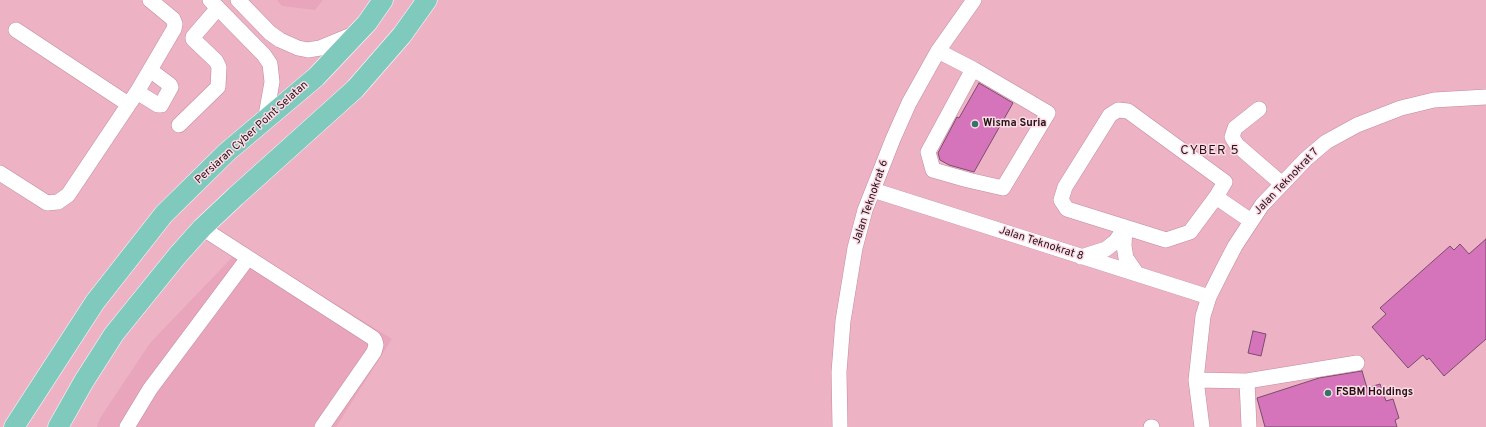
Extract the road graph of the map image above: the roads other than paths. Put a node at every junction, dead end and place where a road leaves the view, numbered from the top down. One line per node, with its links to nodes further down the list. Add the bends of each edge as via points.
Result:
1 (150, 0): 11 (street, via 175,24)
2 (238, 0): 8 (street, via 270,33 298,48 320,48)
3 (384, 0): 8 (main road, Persiaran Cyber Point Selatan)
4 (427, 0): 24 (main road, via 402,35 355,89)
5 (974, 0): 9 (street, Jalan Teknokrat 6)
6 (214, 4): 17 (street, via 270,64 272,82); 18 (street, via 193,37 216,61 219,67 218,87)
7 (16, 30): 14 (street)
8 (359, 32): 17 (main road, Persiaran Cyber Point Selatan, via 316,77)
9 (938, 52): 10 (street); 21 (street, Jalan Teknokrat 6, via 908,103)
10 (973, 69): 10 (street, via 1048,113 1003,188 933,170 931,164 928,152)
11 (150, 70): 14 (street); 14 (street, via 171,87 161,105)
12 (1486, 93): 15 (street)
13 (1486, 97): 15 (street, Jalan Teknokrat 7)
14 (133, 98): 19 (street, via 68,196 58,202 47,204)
15 (1456, 98): 20 (street, Jalan Teknokrat 7, via 1401,108 1357,125 1326,142)
16 (1259, 109): 20 (street, via 1235,128 1232,137 1237,145)
17 (265, 121): 33 (main road, Persiaran Cyber Point Selatan, via 227,152 164,214 95,302)
18 (179, 125)
19 (0, 173)
20 (1282, 184): 23 (street, Jalan Teknokrat 7)
21 (873, 190): 26 (street, Jalan Teknokrat 8); 37 (street, Jalan Teknokrat 6, via 855,248 843,321 839,372)
22 (1216, 197): 23 (street); 25 (street, via 1190,232 1166,240); 25 (street, via 1225,182 1128,111 1118,110 1110,115 1065,187 1061,200 1067,209)
23 (1251, 221): 29 (street, Jalan Teknokrat 7)
24 (202, 228): 27 (street); 34 (main road, via 176,256 114,334)
25 (1125, 228): 26 (street, via 1106,249); 28 (street, via 1126,258)
26 (1081, 256): 28 (street, Jalan Teknokrat 8)
27 (248, 258): 35 (street, via 150,389); 36 (street, via 375,340 374,352)
28 (1137, 274): 29 (street, Jalan Teknokrat 8)
29 (1209, 297): 31 (street, Jalan Teknokrat 7, via 1201,332)
30 (1357, 363): 32 (street)
31 (1196, 380): 32 (street); 38 (street, Jalan Teknokrat 7)
32 (1247, 381): 39 (street)
33 (15, 424)
34 (59, 426)
35 (127, 427)
36 (322, 427)
37 (840, 427)
38 (1202, 427)
39 (1249, 427)

